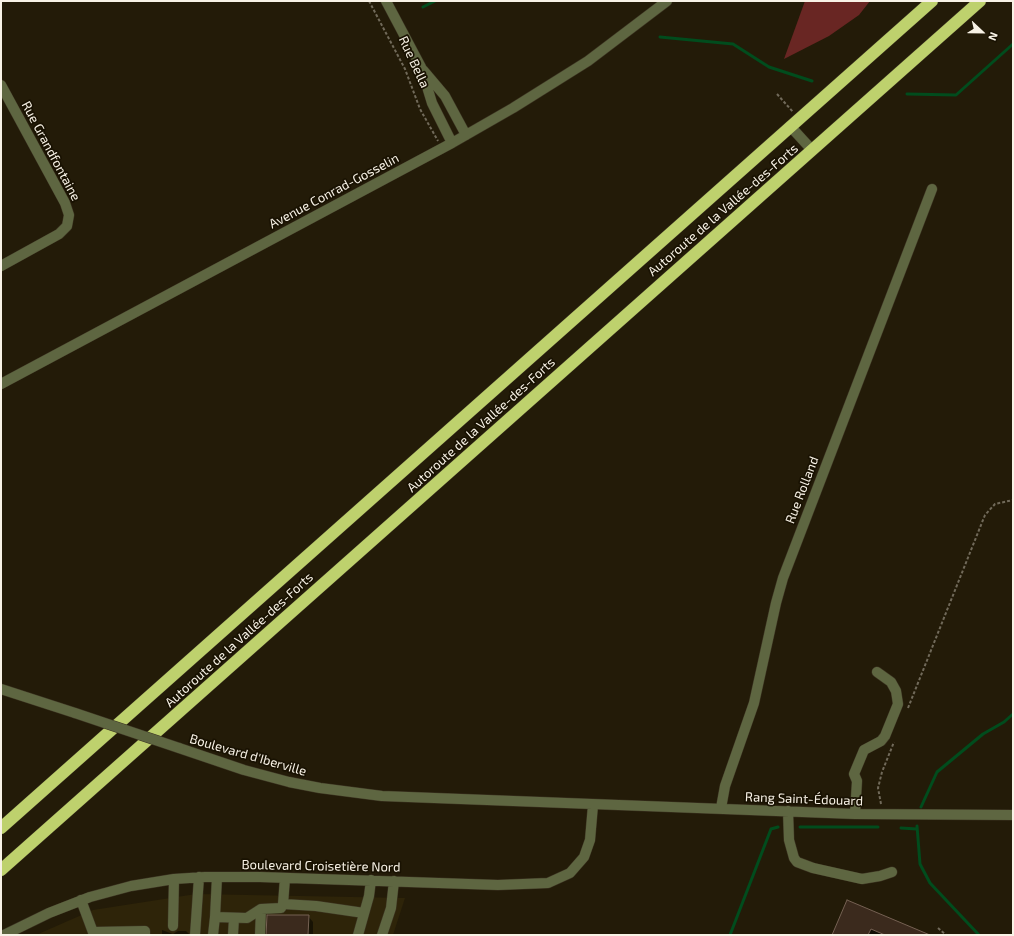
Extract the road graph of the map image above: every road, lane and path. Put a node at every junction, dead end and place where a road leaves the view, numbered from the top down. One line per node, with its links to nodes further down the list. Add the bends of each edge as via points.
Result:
1 (369, 1): 10 (path, Rue Bella, via 408,74 420,109)
2 (386, 1): 6 (street, Rue Bella)
3 (667, 1): 11 (street, Avenue Conrad-Gosselin, via 569,74)
4 (932, 1): 9 (highway, Autoroute de la Vallée-des-Forts)
5 (980, 1): 13 (highway, Autoroute de la Vallée-des-Forts)
6 (421, 67): 11 (street, Rue Bella, via 445,96); 12 (street, Rue Bella, via 432,104)
7 (1, 85): 15 (street, Rue Grandfontaine, via 66,203 69,215 67,226 59,234)
8 (777, 94): 9 (path)
9 (795, 122): 13 (street); 28 (highway, Autoroute de la Vallée-des-Forts)
10 (435, 133)
11 (466, 135): 12 (street, Avenue Conrad-Gosselin)
12 (452, 143): 16 (street, Avenue Conrad-Gosselin)
13 (812, 150): 29 (highway, Autoroute de la Vallée-des-Forts)
14 (932, 189): 23 (street, Rue Rolland, via 784,574 754,703)
15 (1, 266)
16 (1, 384)
17 (1013, 500): 20 (path, via 995,504 985,515)
18 (876, 672): 25 (street, via 891,682 896,691 898,704 885,736 864,750 854,774 857,781)
19 (1, 689): 22 (street, Boulevard d'Iberville, bridge, via 255,773 320,788 393,797)
20 (905, 714)
21 (896, 736): 26 (path, via 878,788 880,802)
22 (593, 805): 23 (street, Rang Saint-Édouard); 36 (street, Boulevard Croisetière Nord, via 591,834 586,852 576,868 556,881 530,885)
23 (721, 808): 24 (street, Rang Saint-Édouard)
24 (788, 811): 25 (street, Rang Saint-Édouard); 30 (street, via 789,840 797,862 862,879)
25 (855, 814): 26 (street, Rang Saint-Édouard)
26 (886, 814): 27 (street, Rang Saint-Édouard)
27 (1013, 815)
28 (1, 828)
29 (1, 870)
30 (892, 872)
31 (199, 877): 32 (street, Boulevard Croisetière Nord); 34 (street, Boulevard Croisetière Nord); 48 (street)
32 (217, 877): 33 (street, Boulevard Croisetière Nord); 41 (street)
33 (285, 878): 35 (street, Boulevard Croisetière Nord); 38 (street)
34 (174, 879): 37 (street, Boulevard Croisetière Nord, via 131,886); 43 (street)
35 (371, 880): 36 (street, Boulevard Croisetière Nord); 40 (street)
36 (394, 881): 53 (street, via 391,908)
37 (81, 900): 45 (street); 46 (street, Boulevard Croisetière Nord, via 48,912)
38 (283, 904): 39 (street, via 279,909); 40 (street)
39 (261, 909): 42 (street, via 246,918); 51 (street)
40 (364, 913): 52 (street)
41 (215, 917): 42 (street); 49 (street)
42 (234, 918): 50 (street)
43 (173, 926)
44 (938, 928): 54 (path)
45 (93, 934): 47 (street, via 145,931)
46 (4, 935)
47 (145, 935)
48 (196, 935)
49 (213, 935)
50 (233, 935)
51 (260, 935)
52 (358, 935)
53 (382, 935)
54 (946, 935)

